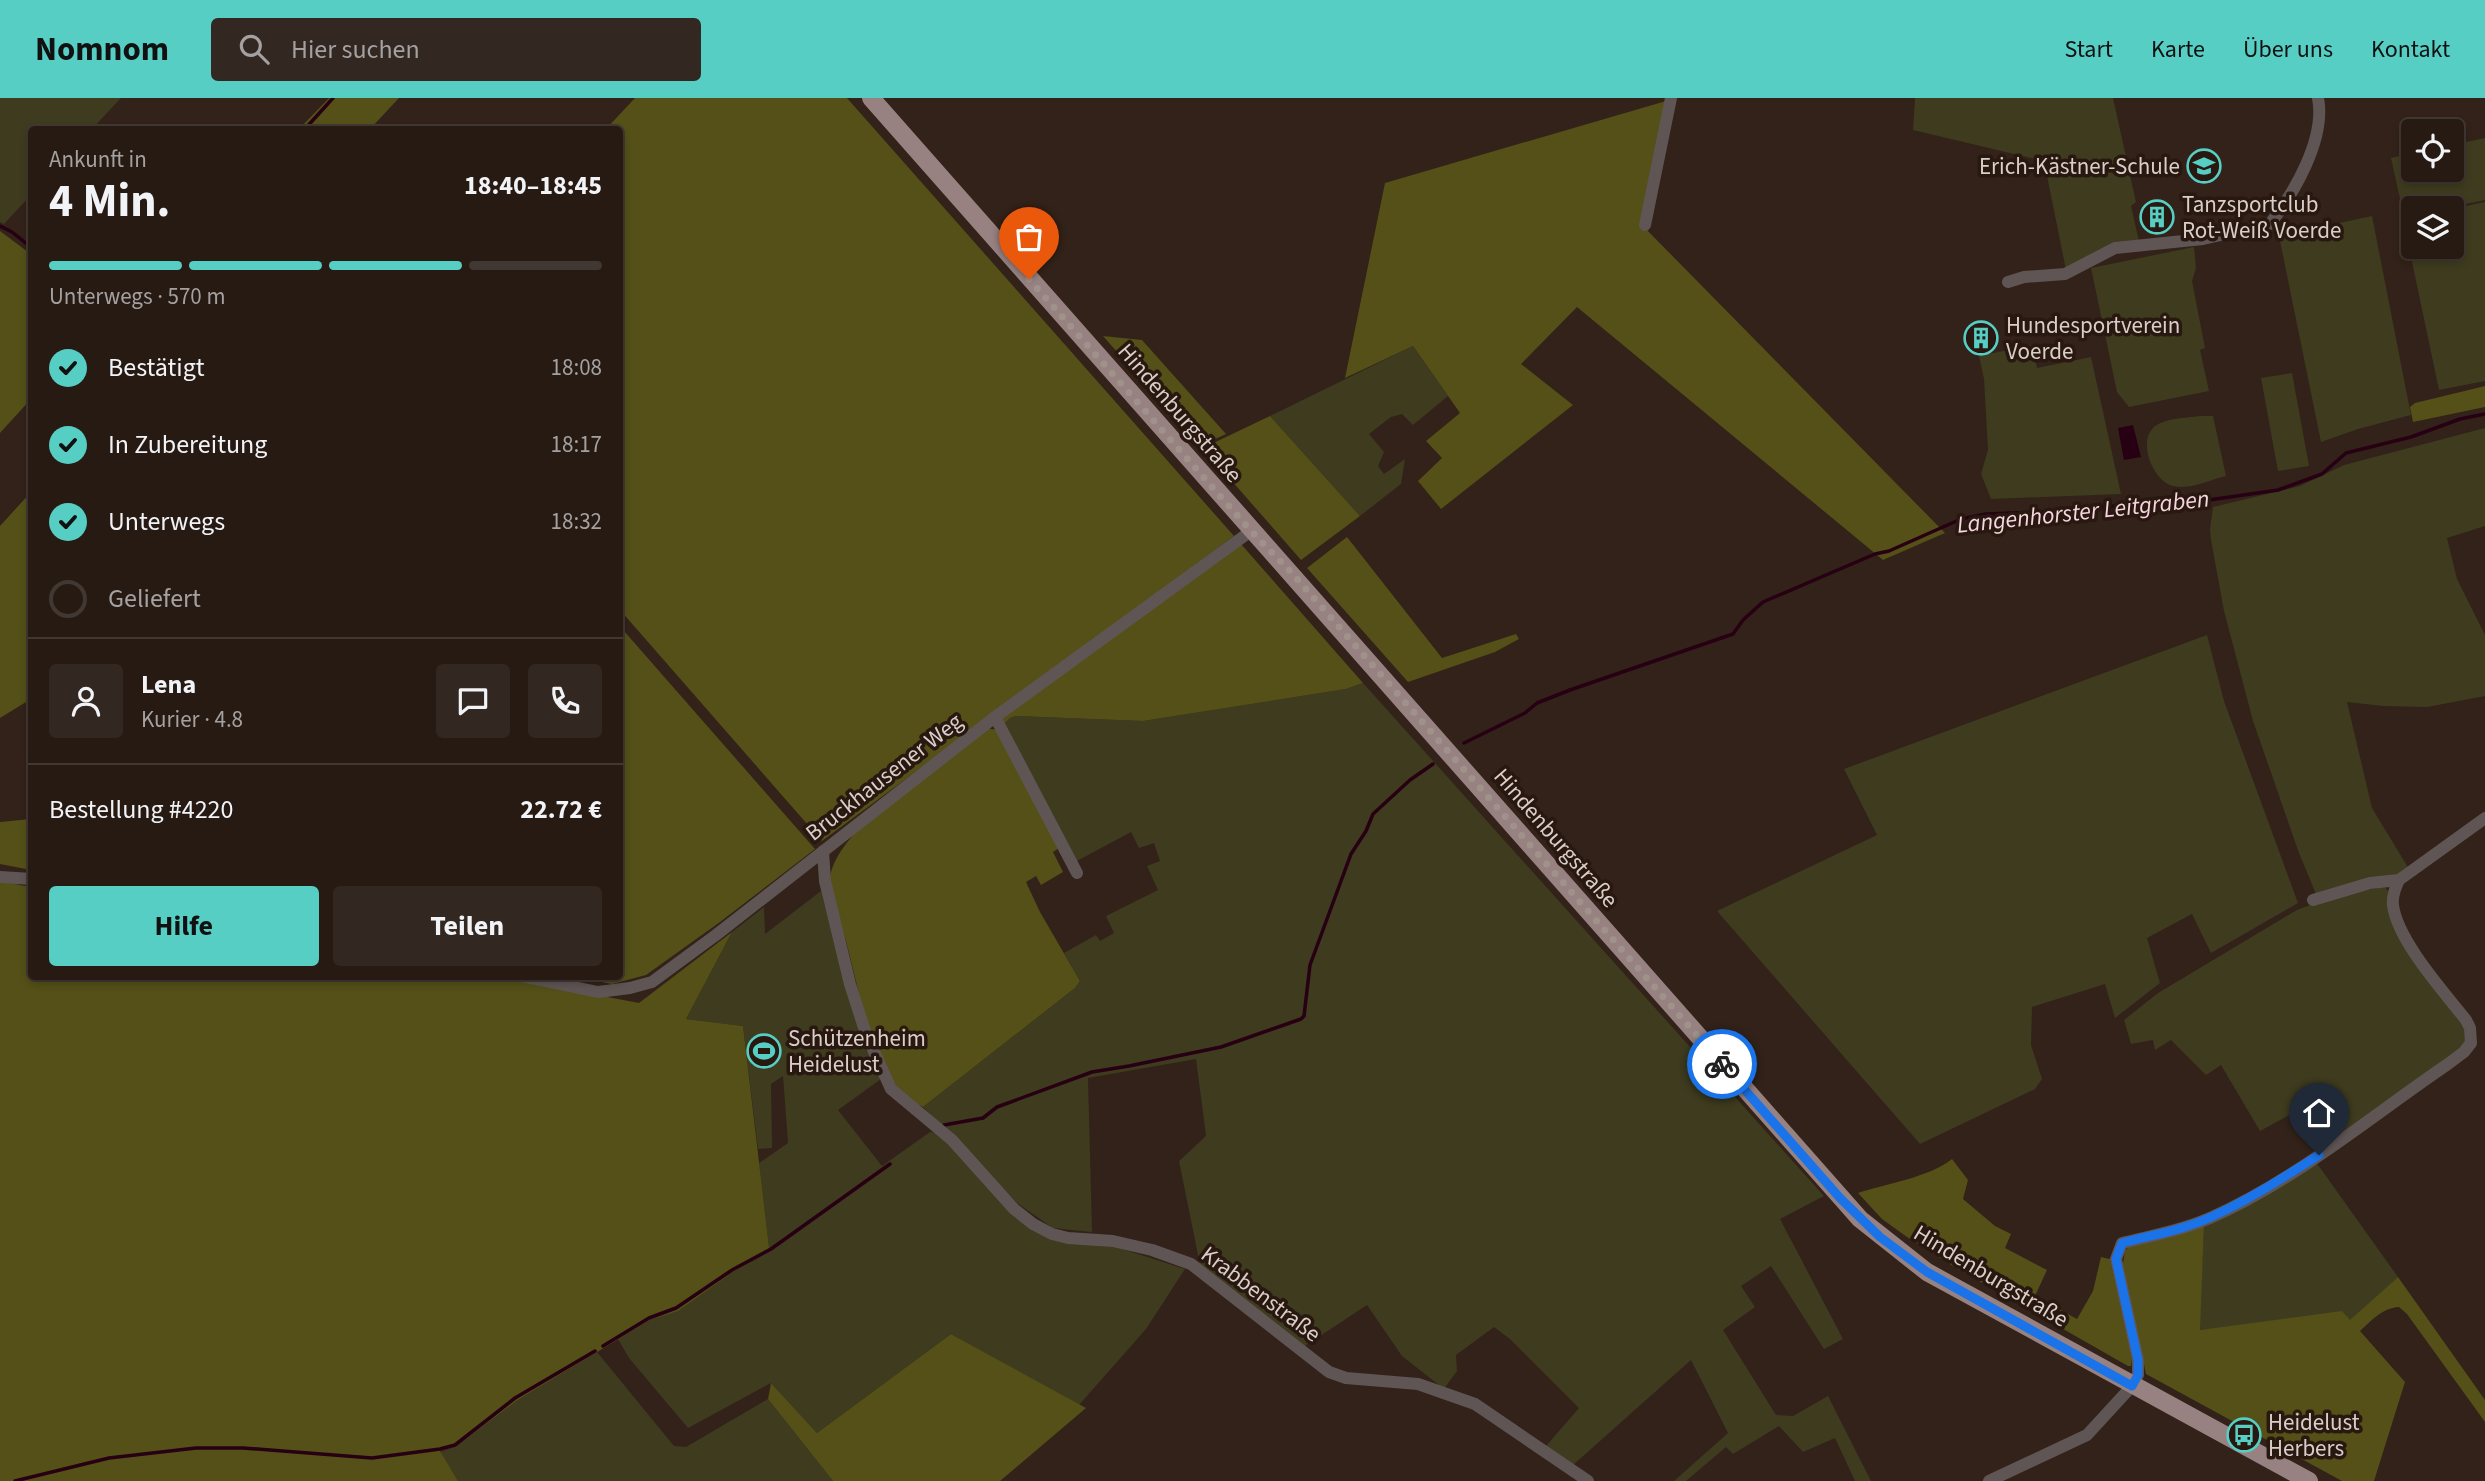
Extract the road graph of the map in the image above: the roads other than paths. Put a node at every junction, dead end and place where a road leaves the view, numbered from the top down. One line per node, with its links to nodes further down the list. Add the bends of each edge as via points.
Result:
1 (871, 98): 6 (main road, Hindenburgstraße)
2 (1671, 98): 4 (street)
3 (2318, 98): 5 (street, via 2315,140 2286,204 2270,224 2203,239 2115,248 2065,274)
4 (1645, 225)
5 (2008, 282)
6 (1251, 531): 7 (street, Bruckhausener Weg); 16 (main road, Hindenburgstraße, via 1860,1219 1927,1272)
7 (995, 717): 9 (street, Bruckhausener Weg); 10 (street)
8 (2485, 818): 13 (street)
9 (823, 851): 15 (street, Bruckhausener Weg, via 652,982 598,992); 17 (street, Krabbenstraße, via 825,881 850,984 891,1089 952,1140 1014,1209 1052,1234 1113,1241 1191,1264 1329,1372 1346,1378 1418,1384 1475,1404)
10 (1077, 873)
11 (0, 877): 12 (street)
12 (28, 879)
13 (2399, 880): 14 (street); 16 (street, via 2393,906 2402,933 2466,1020 2471,1043 2270,1187 2210,1218 2122,1243 2116,1259 2138,1360)
14 (2313, 900)
15 (540, 980)
16 (2132, 1386): 18 (street, via 2087,1435); 19 (main road, Hindenburgstraße)
17 (1588, 1481)
18 (1989, 1481)
19 (2309, 1481)

